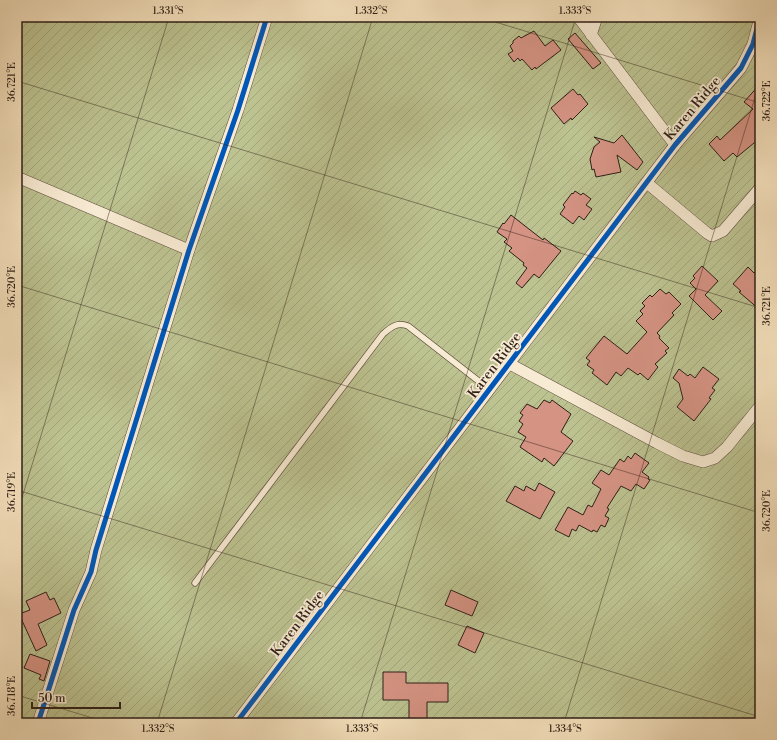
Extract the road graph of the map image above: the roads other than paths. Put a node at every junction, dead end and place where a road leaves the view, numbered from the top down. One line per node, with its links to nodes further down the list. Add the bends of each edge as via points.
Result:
1 (267, 17): 10 (street, via 238,110)
2 (578, 17): 5 (street)
3 (597, 17): 5 (street)
4 (760, 17): 6 (street, Karen Ridge, via 753,44 741,68)
5 (591, 34): 6 (street)
6 (675, 145): 8 (street, Karen Ridge)
7 (17, 177): 10 (street)
8 (647, 183): 9 (street, via 712,236 723,231); 11 (street, Karen Ridge)
9 (760, 188)
10 (189, 250): 15 (street, via 91,572 74,610)
11 (510, 364): 12 (street, Karen Ridge); 13 (street, Karen Ridge, via 657,443 703,462 715,458 727,447)
12 (490, 390): 14 (lane, via 408,326 392,326 383,334); 16 (street, Karen Ridge)
13 (760, 406)
14 (195, 583)
15 (38, 723)
16 (236, 723)

